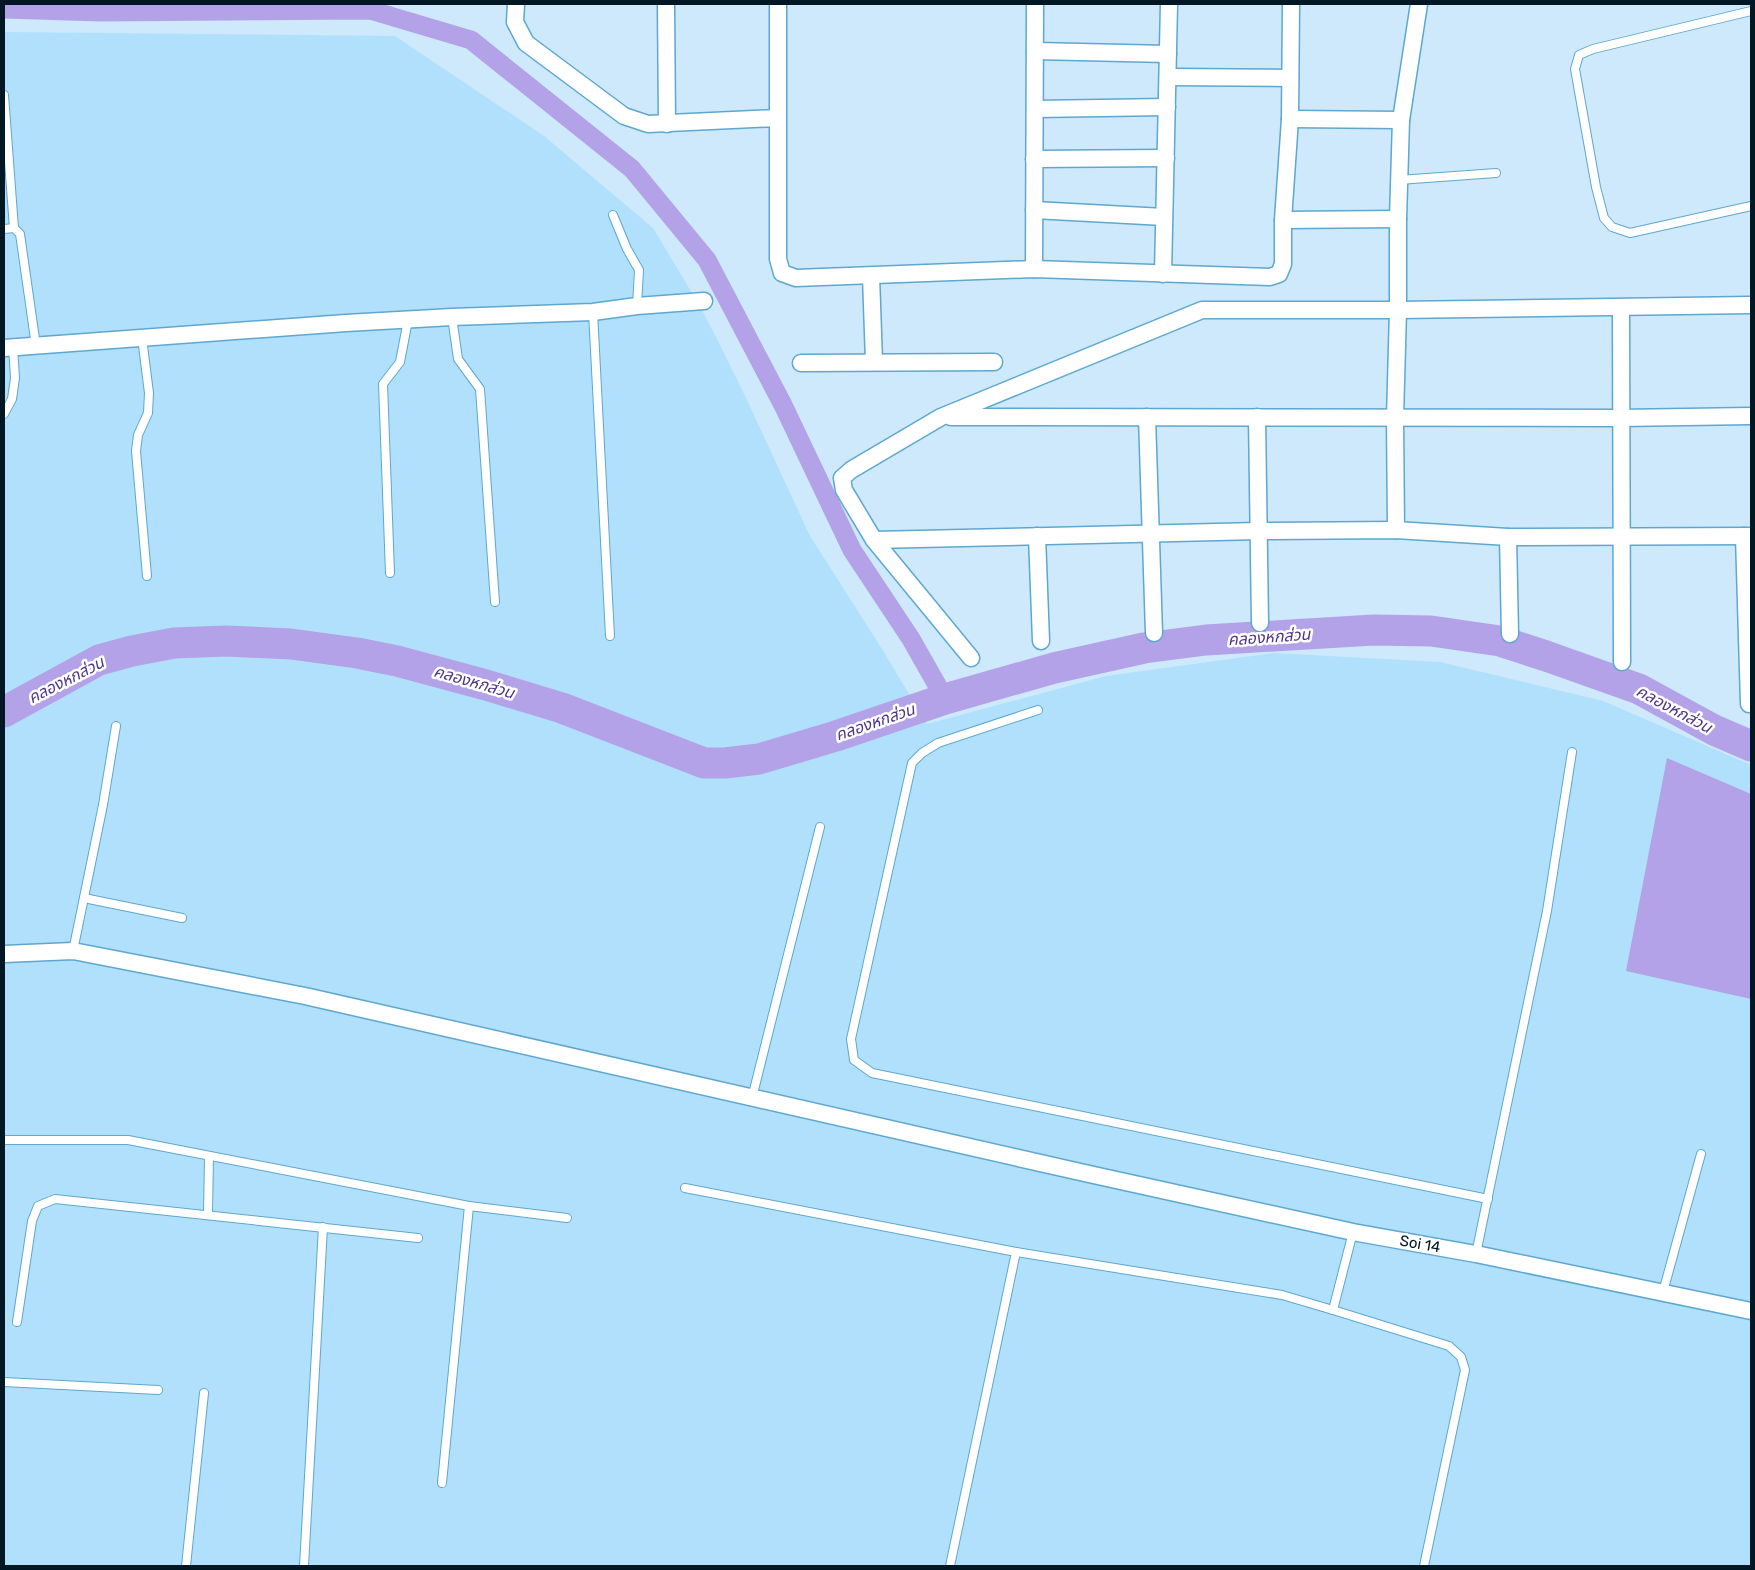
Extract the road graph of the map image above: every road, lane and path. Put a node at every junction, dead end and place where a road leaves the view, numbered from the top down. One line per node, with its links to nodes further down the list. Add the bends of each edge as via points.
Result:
1 (516, 4): 19 (street, via 515,22 526,43 624,116 648,124)
2 (666, 4): 19 (street)
3 (778, 4): 16 (street)
4 (1035, 4): 9 (street)
5 (1169, 4): 10 (street)
6 (1291, 4): 12 (street)
7 (1419, 4): 18 (street)
8 (1751, 11): 25 (lane, via 1593,49 1579,55 1575,70 1596,187 1604,218 1612,227 1630,233)
9 (1035, 51): 10 (street); 15 (street)
10 (1168, 54): 11 (street)
11 (1168, 77): 12 (street); 14 (street)
12 (1290, 78): 17 (street)
13 (4, 95): 20 (lane)
14 (1167, 106): 15 (street); 21 (street)
15 (1035, 109): 22 (street)
16 (777, 118): 19 (street); 35 (street, via 778,259 782,273 796,278)
17 (1290, 119): 18 (street); 30 (street)
18 (1402, 120): 24 (street)
19 (667, 124)
20 (6, 146): 31 (lane)
21 (1166, 158): 22 (street); 28 (street)
22 (1034, 159): 26 (street)
23 (1496, 173): 24 (lane)
24 (1399, 180): 29 (street)
25 (1751, 206)
26 (1034, 210): 28 (street); 33 (street)
27 (613, 215): 38 (lane, via 639,270)
28 (1164, 217): 34 (street)
29 (1398, 219): 30 (street); 40 (street)
30 (1283, 220): 34 (street, via 1283,264 1279,274 1270,277)
31 (14, 228): 32 (lane); 45 (lane, via 20,234)
32 (4, 229)
33 (1034, 269): 34 (street); 35 (street)
34 (1163, 274)
35 (871, 276): 47 (street)
36 (704, 301): 38 (street)
37 (1751, 305): 39 (street)
38 (637, 306): 41 (street)
39 (1621, 308): 40 (street); 56 (street)
40 (1398, 310): 52 (street, via 1202,310); 55 (street)
41 (593, 312): 42 (street); 71 (lane)
42 (452, 317): 43 (street); 67 (lane, via 458,359 480,389)
43 (408, 320): 44 (street); 65 (lane, via 400,362 383,384)
44 (142, 338): 45 (street); 66 (lane, via 150,392 148,413 138,435 136,451)
45 (36, 346): 46 (street)
46 (8, 347): 50 (lane, via 15,378 12,400)
47 (874, 362): 48 (street); 49 (street)
48 (994, 362)
49 (801, 363)
50 (4, 414)
51 (1751, 416): 56 (street)
52 (941, 417): 53 (street); 64 (street, via 842,478 844,490)
53 (1147, 417): 54 (street); 59 (street)
54 (1257, 417): 55 (street); 58 (street)
55 (1395, 418): 56 (street); 57 (street)
56 (1620, 418): 63 (street)
57 (1396, 530): 58 (street); 62 (street)
58 (1259, 531): 59 (street); 68 (street)
59 (1150, 533): 60 (street); 69 (street)
60 (1037, 536): 64 (street); 72 (street)
61 (1748, 536): 63 (street); 75 (street)
62 (1508, 537): 63 (street); 70 (street)
63 (1622, 537): 74 (street)
64 (874, 540): 73 (street)
65 (390, 573)
66 (146, 576)
67 (495, 602)
68 (1260, 624)
69 (1154, 633)
70 (1510, 634)
71 (610, 636)
72 (1041, 641)
73 (971, 658)
74 (1622, 662)
75 (1749, 704)
76 (1038, 710): 89 (lane, via 938,743 912,763 851,1039 854,1060 872,1073)
77 (116, 726): 80 (lane)
78 (1572, 752): 89 (lane, via 1547,911)
79 (820, 827): 84 (lane)
80 (84, 898): 81 (lane); 82 (lane)
81 (182, 918)
82 (73, 951): 83 (street, Soi 14); 84 (street, Soi 14, via 305,996)
83 (4, 954)
84 (752, 1098): 94 (street, Soi 14)
85 (4, 1140): 87 (lane, via 128,1140)
86 (1701, 1154): 98 (lane)
87 (209, 1156): 90 (lane); 91 (lane)
88 (685, 1188): 96 (lane)
89 (1488, 1200): 97 (lane)
90 (469, 1206): 92 (lane); 105 (lane)
91 (208, 1214): 93 (lane); 101 (lane, via 55,1199 38,1206 32,1221)
92 (567, 1218)
93 (323, 1227): 95 (lane); 107 (lane)
94 (1352, 1232): 97 (street, Soi 14); 99 (lane)
95 (418, 1238)
96 (1016, 1252): 99 (lane, via 1282,1295); 108 (lane)
97 (1476, 1254): 98 (street, Soi 14)
98 (1663, 1292): 100 (street, Soi 14)
99 (1333, 1310): 109 (lane, via 1448,1346 1461,1357 1465,1370)
100 (1751, 1310)
101 (17, 1322)
102 (4, 1382): 103 (lane)
103 (158, 1390)
104 (204, 1394): 106 (lane)
105 (442, 1483)
106 (186, 1566)
107 (304, 1566)
108 (950, 1566)
109 (1424, 1566)

